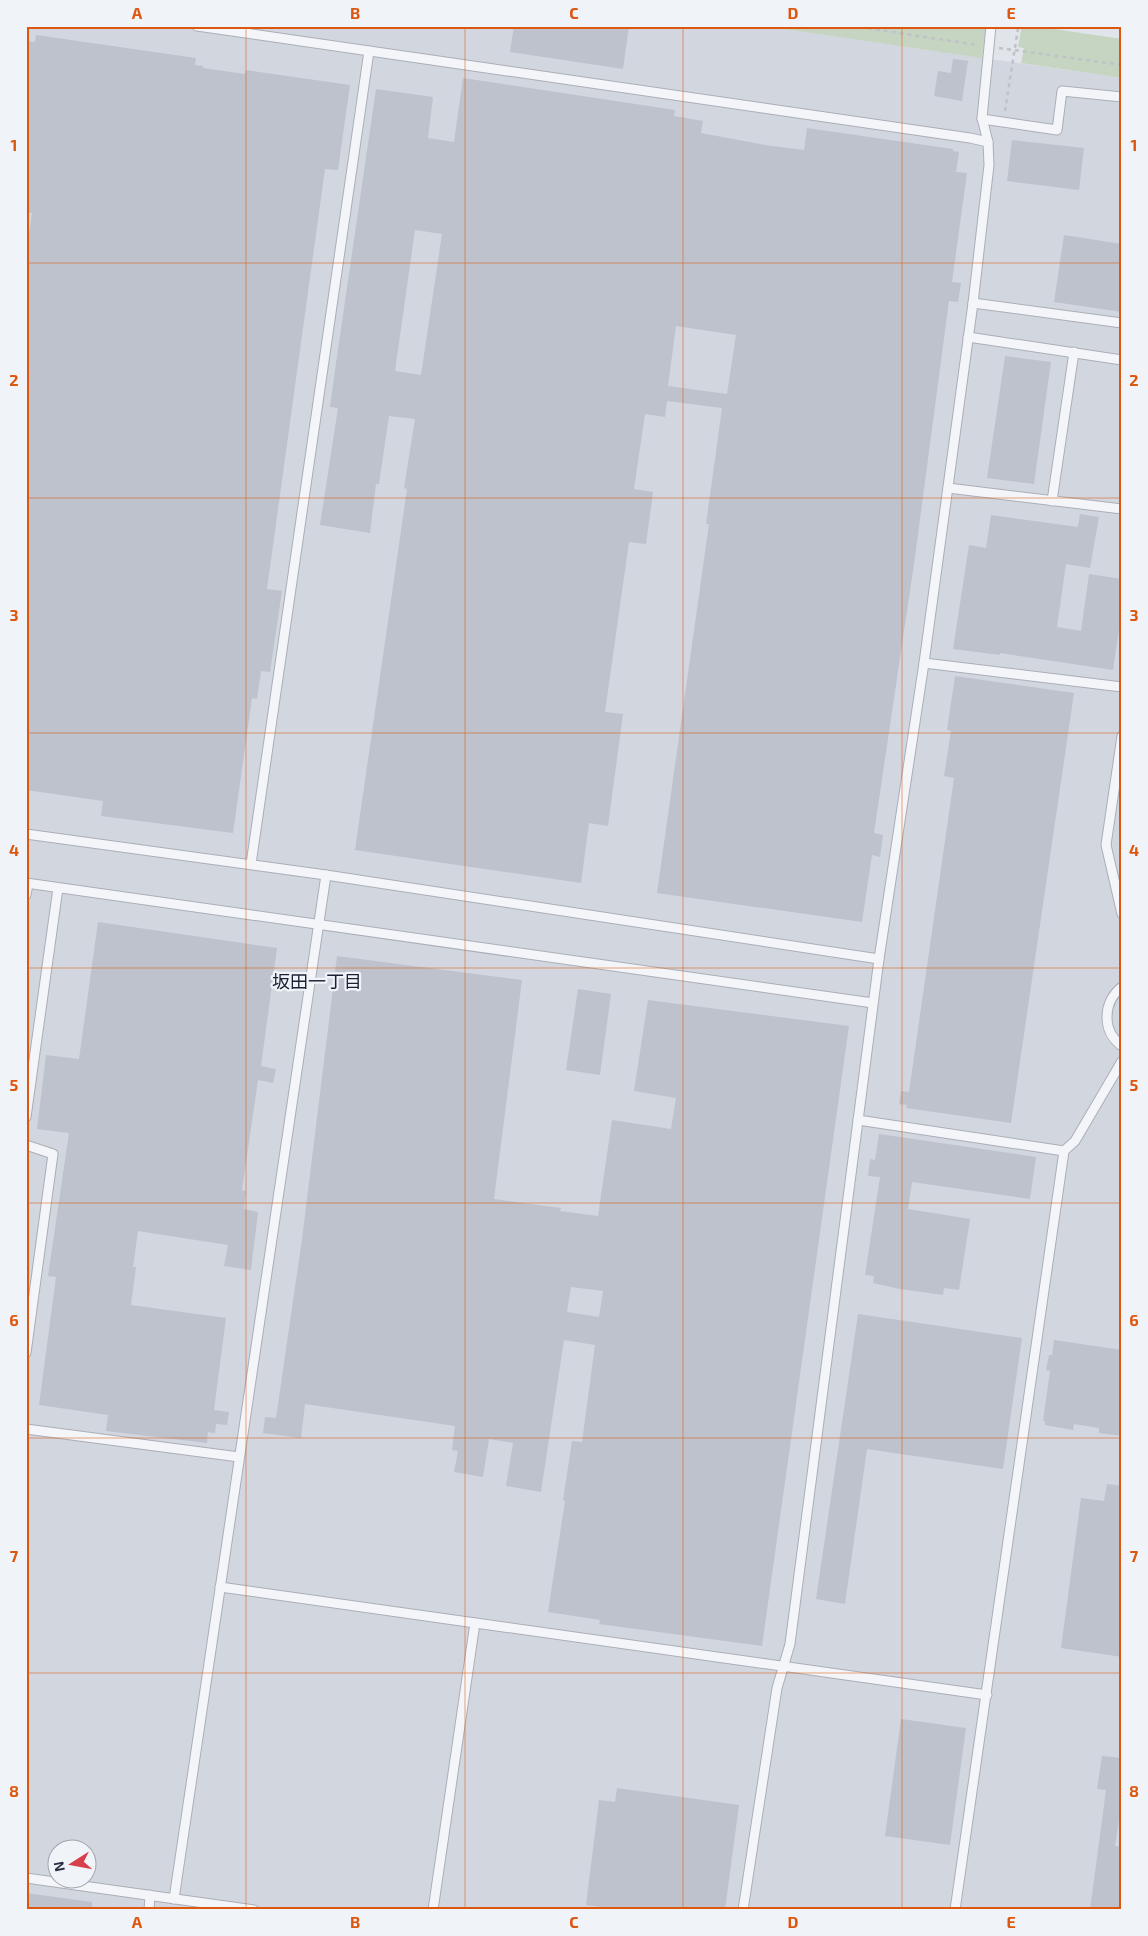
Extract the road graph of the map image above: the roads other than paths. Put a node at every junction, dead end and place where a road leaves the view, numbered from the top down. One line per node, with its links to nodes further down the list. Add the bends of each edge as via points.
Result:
1 (197, 26): 3 (lane)
2 (991, 26): 5 (lane)
3 (369, 51): 6 (lane); 19 (lane)
4 (1122, 97): 5 (lane, via 1062,91 1057,130)
5 (982, 119): 6 (lane)
6 (988, 142): 7 (lane, via 989,165)
7 (973, 303): 8 (lane); 9 (lane)
8 (1122, 323)
9 (968, 337): 10 (lane); 12 (lane)
10 (1074, 352): 11 (lane); 13 (lane)
11 (1122, 360)
12 (948, 488): 13 (lane); 15 (lane)
13 (1052, 500): 14 (lane)
14 (1122, 509)
15 (924, 663): 16 (lane); 26 (lane)
16 (1122, 688)
17 (1122, 736): 24 (lane, via 1106,845)
18 (26, 834): 19 (lane)
19 (251, 864): 20 (lane)
20 (326, 875): 25 (lane); 26 (lane)
21 (27, 884): 22 (lane); 23 (lane)
22 (58, 888): 25 (lane); 30 (lane)
23 (26, 895)
24 (1122, 914)
25 (319, 925): 28 (lane); 38 (lane)
26 (879, 959): 28 (lane)
27 (1122, 986): 29 (lane, via 1112,997 1107,1021 1110,1033)
28 (873, 1003): 33 (lane)
29 (1122, 1046)
30 (31, 1052): 32 (lane)
31 (1122, 1061): 35 (lane, via 1074,1141)
32 (26, 1117)
33 (858, 1120): 35 (lane); 41 (lane, via 790,1644)
34 (26, 1145): 36 (lane, via 53,1154)
35 (1064, 1151): 42 (lane)
36 (26, 1353)
37 (26, 1429): 38 (lane)
38 (240, 1457): 39 (lane)
39 (220, 1587): 40 (lane); 45 (lane)
40 (475, 1623): 41 (lane); 49 (lane)
41 (784, 1666): 42 (lane); 50 (lane, via 777,1688)
42 (986, 1695): 51 (lane)
43 (26, 1878): 44 (lane)
44 (150, 1895): 45 (lane); 47 (lane)
45 (174, 1899): 46 (lane)
46 (190, 1905): 48 (lane)
47 (149, 1910)
48 (254, 1910)
49 (433, 1910)
50 (743, 1910)
51 (955, 1910)

